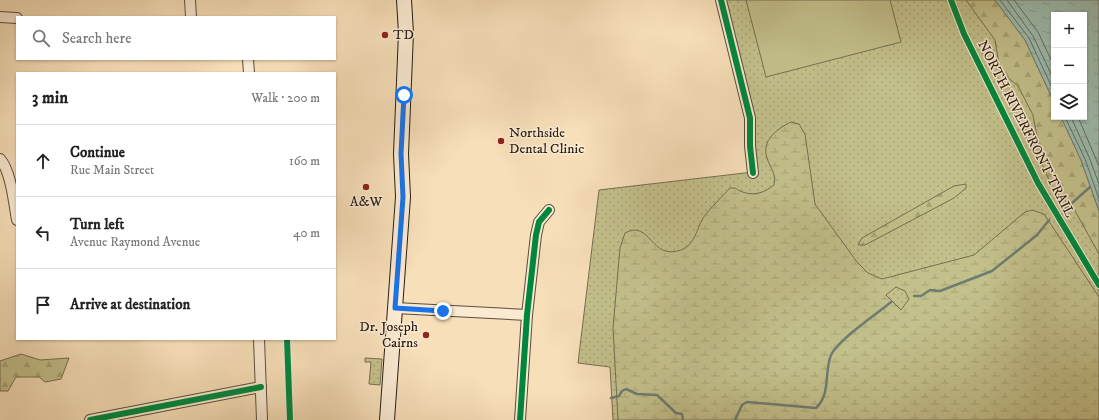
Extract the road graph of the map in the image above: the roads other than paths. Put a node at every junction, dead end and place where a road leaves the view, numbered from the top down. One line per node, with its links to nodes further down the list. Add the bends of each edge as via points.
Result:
1 (190, 0): 5 (street)
2 (404, 0): 12 (main road, via 406,33 401,154)
3 (412, 0): 12 (main road, via 415,29 409,176)
4 (721, 0): 11 (street, via 750,118)
5 (191, 16)
6 (0, 17): 7 (street)
7 (16, 18)
8 (248, 60): 9 (street)
9 (249, 72)
10 (0, 159): 14 (street, via 4,163 10,182)
11 (753, 173)
12 (403, 197): 15 (main road)
13 (550, 210): 16 (street, via 539,222 536,235)
14 (16, 215)
15 (395, 308): 16 (street); 21 (main road)
16 (527, 315): 22 (street)
17 (259, 340): 18 (street)
18 (261, 387): 19 (street); 20 (street)
19 (90, 420)
20 (262, 420)
21 (387, 420)
22 (520, 420)

